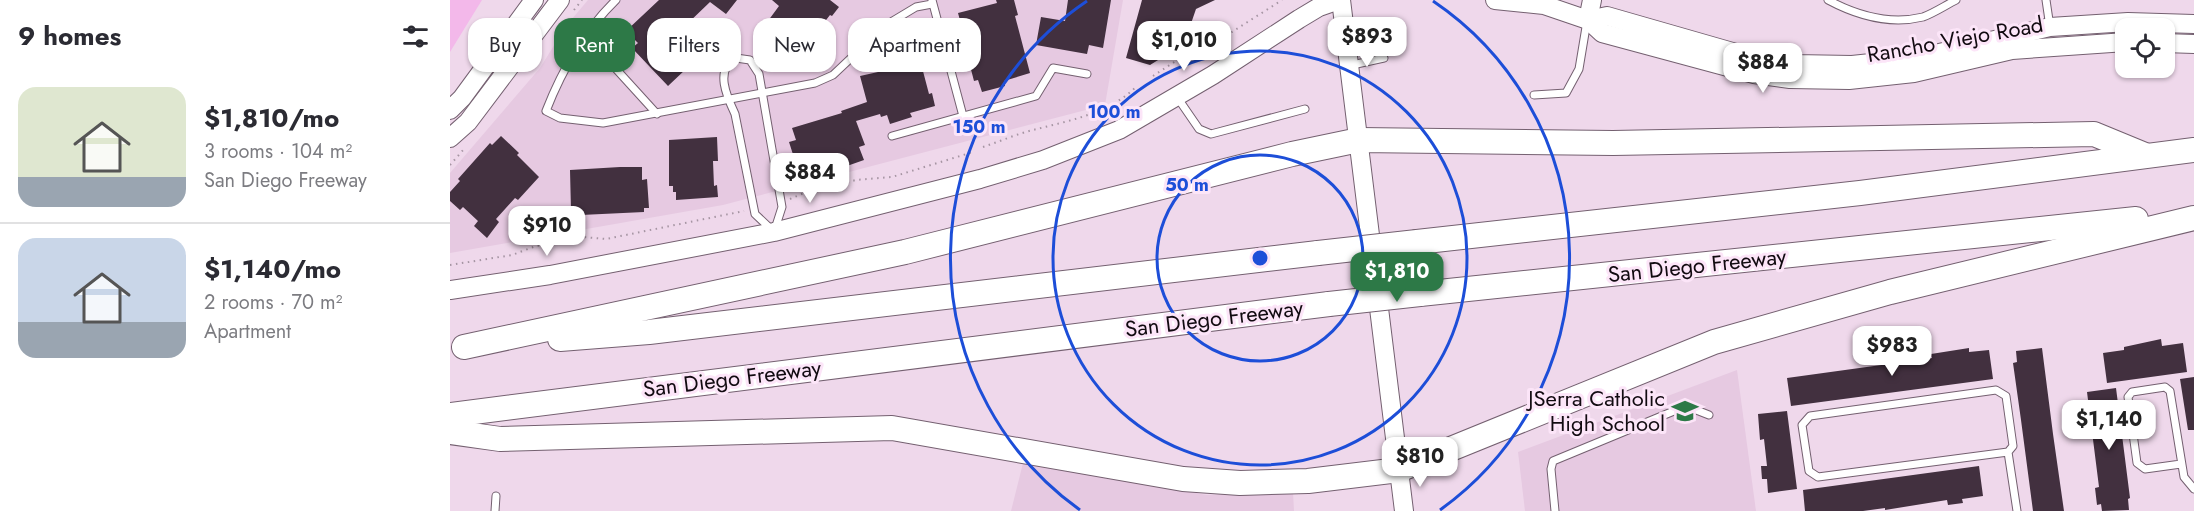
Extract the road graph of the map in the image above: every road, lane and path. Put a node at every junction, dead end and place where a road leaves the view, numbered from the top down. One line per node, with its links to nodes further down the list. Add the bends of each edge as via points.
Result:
1 (534, 0): 31 (main road)
2 (560, 0): 36 (main road, via 468,122)
3 (616, 0): 12 (lane)
4 (1282, 0): 25 (path)
5 (1340, 0): 21 (main road); 29 (main road, via 1319,7)
6 (1495, 0): 13 (main road, Rancho Viejo Road, via 1544,5)
7 (1592, 0): 13 (main road)
8 (1828, 0): 9 (lane, via 1850,11 1887,20 1923,16)
9 (1956, 0)
10 (2046, 0): 15 (lane)
11 (932, 2): 27 (lane, via 886,25 833,75 815,83); 34 (lane)
12 (601, 18)
13 (1588, 20): 15 (main road, Rancho Viejo Road, via 1606,15 1757,59 1852,65 1918,58); 19 (main road, Rancho Viejo Road, via 1602,33 1754,74 1790,79 1849,80 1914,74 2012,50); 28 (lane, via 1579,69 1566,93)
14 (2194, 24): 15 (main road, Rancho Viejo Road, via 2128,22)
15 (2050, 27): 19 (main road)
16 (2115, 43): 19 (main road, Rancho Viejo Road)
17 (2175, 43): 18 (main road)
18 (2194, 44)
19 (2054, 46)
20 (1384, 58): 21 (lane)
21 (1349, 66): 37 (main road)
22 (563, 72): 33 (lane, via 546,111 560,118 603,123)
23 (619, 72): 33 (lane)
24 (1087, 74): 34 (lane, via 1053,68 1036,96)
25 (1153, 76)
26 (1136, 87): 38 (path, via 1125,97 1080,118)
27 (763, 93): 30 (lane); 30 (lane, via 755,65 736,58 724,70); 42 (lane)
28 (1534, 95)
29 (1177, 97): 32 (lane, via 1198,129 1211,134); 46 (main road, via 1119,130 1042,160)
30 (728, 99): 33 (lane); 43 (lane, via 735,114)
31 (450, 110)
32 (1305, 110)
33 (657, 114)
34 (963, 116): 35 (lane)
35 (892, 136)
36 (450, 138)
37 (1359, 140): 41 (highway, via 1613,143 2094,134); 49 (highway, via 905,252); 55 (main road)
38 (983, 147)
39 (2194, 150): 41 (highway)
40 (973, 152): 42 (path, via 892,177 856,180)
41 (2145, 155): 49 (highway, bridge, via 1860,192 649,332)
42 (782, 203): 46 (lane)
43 (754, 210): 46 (lane); 47 (path, via 606,238 583,237)
44 (2194, 213): 50 (highway, San Diego Freeway, bridge, via 1329,304)
45 (2194, 218): 55 (highway, via 1890,292 1714,342)
46 (774, 232): 48 (main road)
47 (450, 265)
48 (450, 290)
49 (457, 348)
50 (450, 415)
51 (1709, 415): 60 (lane, via 1686,406 1552,461)
52 (450, 432): 55 (highway, via 500,439 892,428 1172,477 1228,483 1308,481)
53 (2008, 452): 53 (lane, via 2013,446 2006,396 1996,390 1810,416 1802,425 1809,471 1818,477); 61 (lane)
54 (2181, 464): 54 (lane, via 2170,391 2165,387 2132,392 2128,397 2137,463 2145,469); 56 (lane, via 2184,477)
55 (1399, 470): 59 (main road)
56 (2194, 489)
57 (496, 496): 58 (lane)
58 (495, 511)
59 (1404, 511)
60 (1556, 511)
61 (2017, 511)

